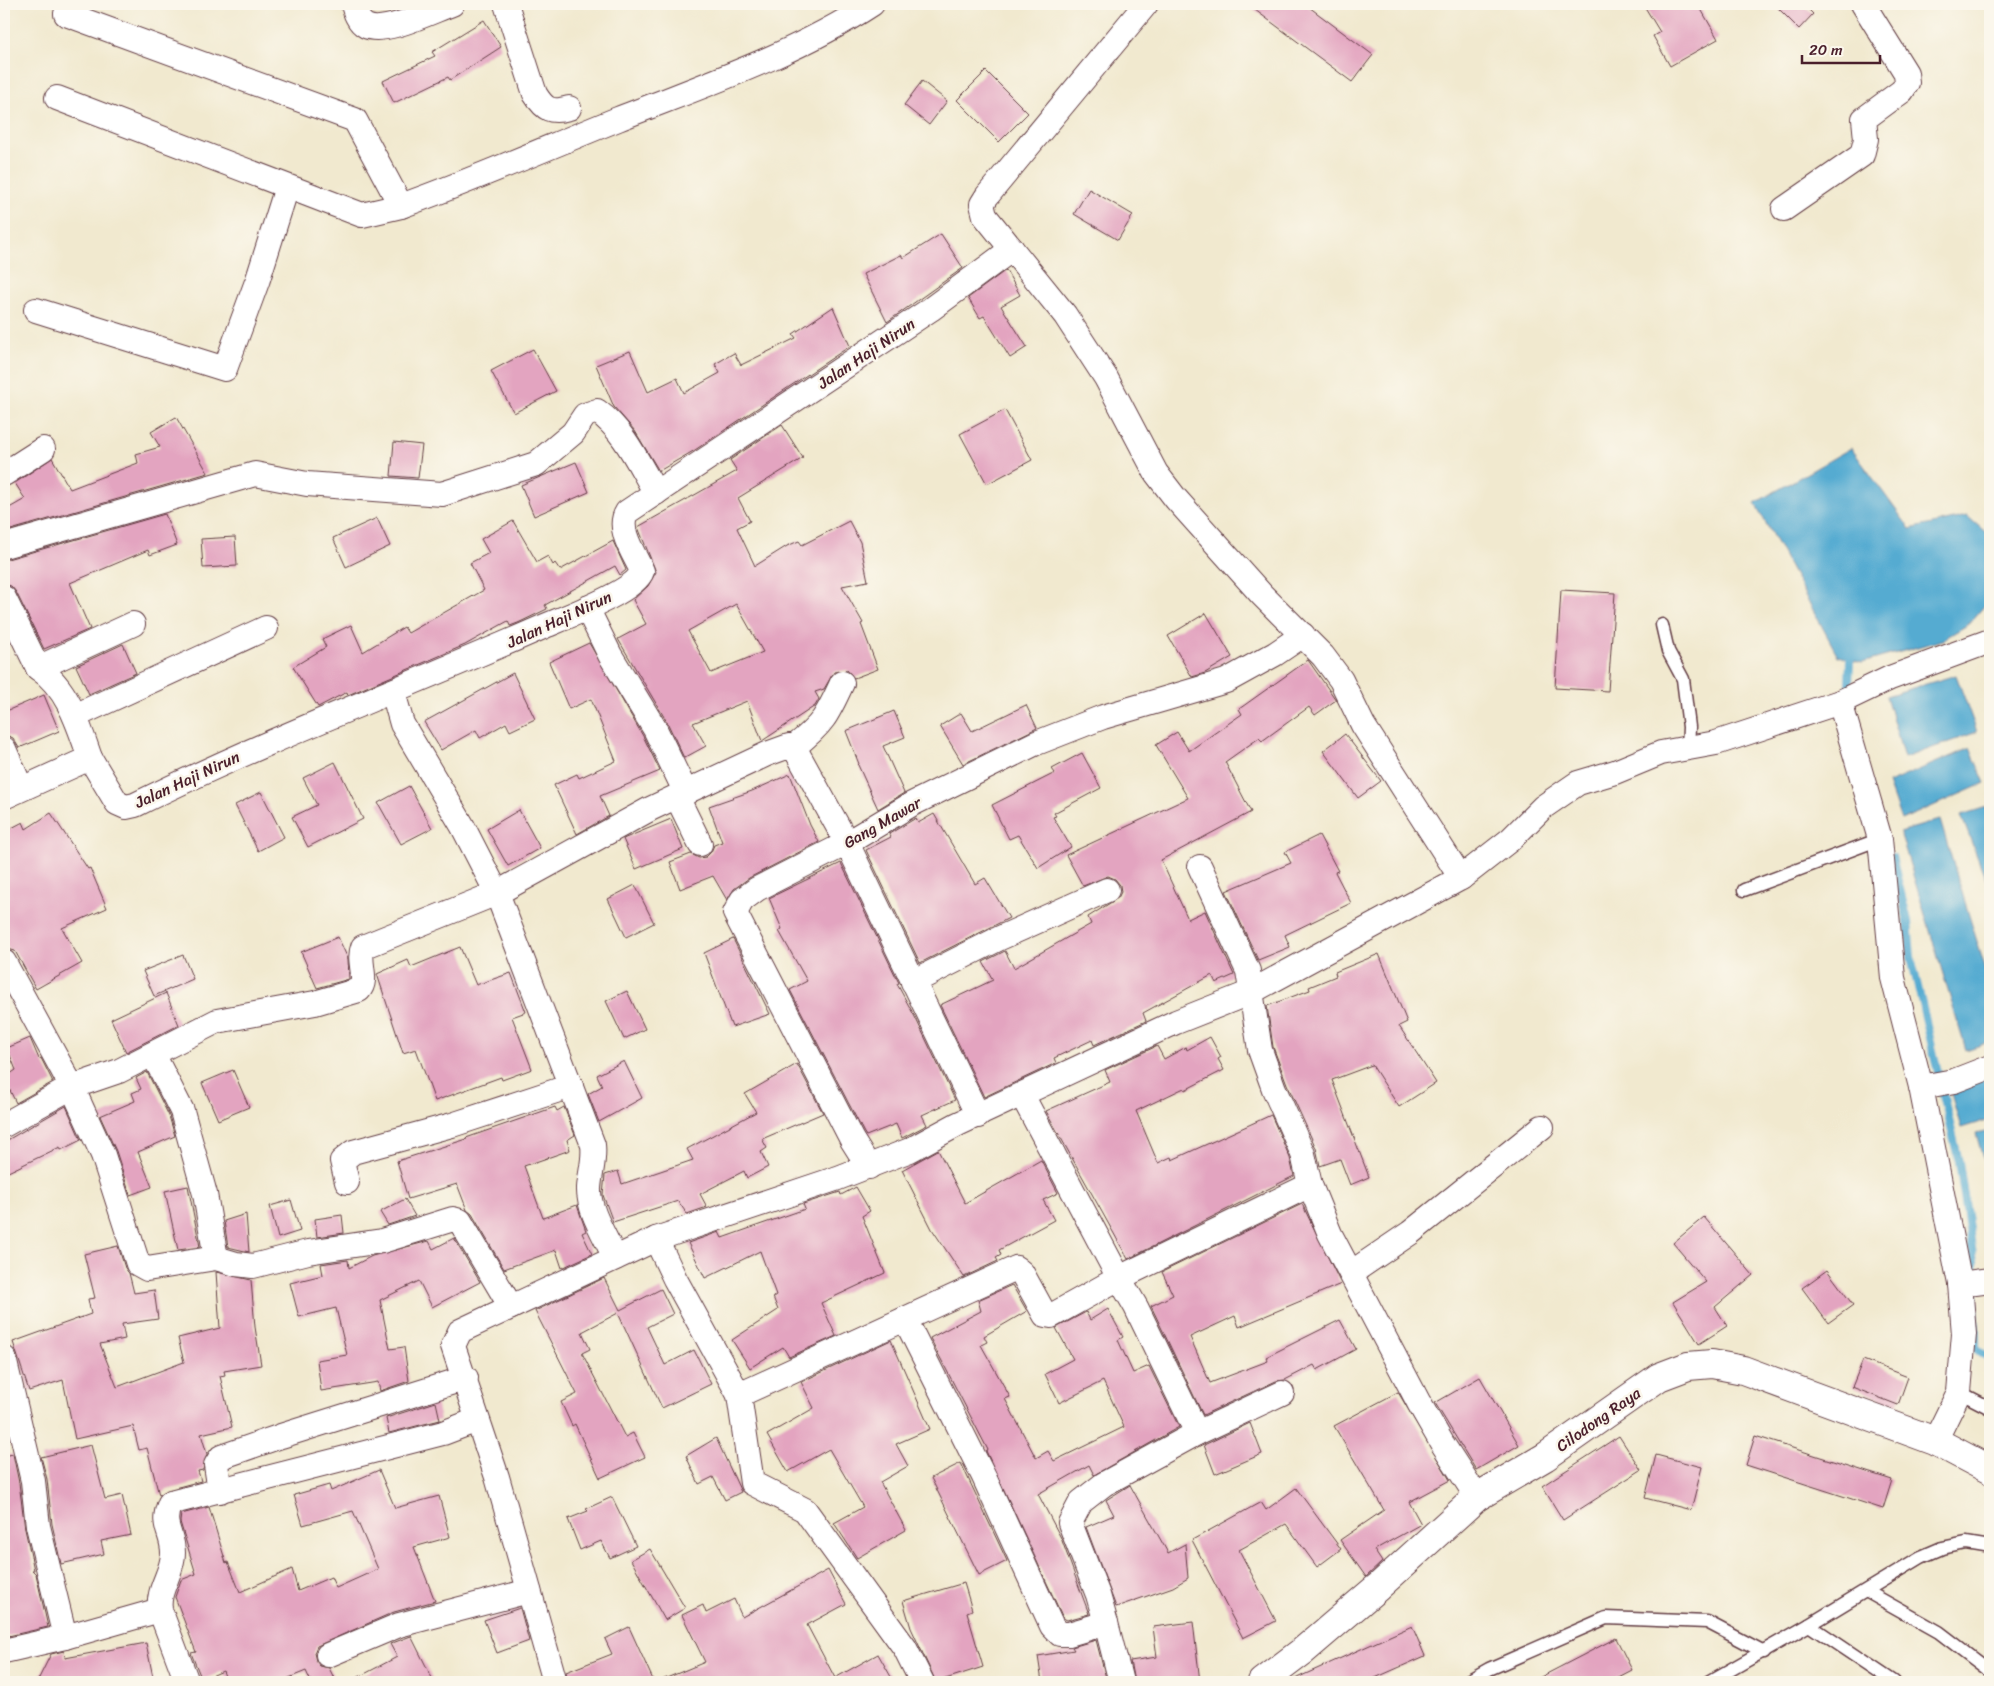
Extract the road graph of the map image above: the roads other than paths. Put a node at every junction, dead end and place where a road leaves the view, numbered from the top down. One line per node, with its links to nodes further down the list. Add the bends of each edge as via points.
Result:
1 (353, 4): 2 (street, via 356,16 364,26 376,29)
2 (452, 4)
3 (506, 4): 9 (street, via 535,94 543,107 554,112)
4 (872, 4): 11 (street, via 845,22 769,59)
5 (1146, 4): 13 (street, via 982,204 985,216)
6 (1863, 4): 12 (street, via 1906,73 1907,83 1902,91 1864,119 1866,139 1862,155)
7 (66, 14): 11 (street, via 355,120)
8 (57, 98): 10 (street)
9 (569, 108)
10 (287, 188): 11 (street, via 362,215); 14 (street, via 225,369)
11 (401, 206)
12 (1784, 209)
13 (1012, 249): 17 (street, Jalan Haji Nirun, via 939,304); 24 (street, via 1065,315 1106,378 1156,473 1262,595)
14 (36, 310)
15 (43, 449): 16 (street)
16 (4, 474)
17 (656, 493): 18 (street, via 622,436 597,411 585,415 573,433 536,464 442,494 307,484 255,474); 20 (street, Jalan Haji Nirun, via 627,512 623,519 641,576 635,583)
18 (4, 546)
19 (4, 598): 26 (street)
20 (587, 608): 28 (street, Jalan Haji Nirun); 36 (street, via 610,655 655,729)
21 (133, 624): 26 (street)
22 (1662, 625): 33 (lane, via 1668,650 1682,679 1689,727)
23 (266, 628): 30 (street)
24 (1303, 635): 38 (street, Gang Mawar, via 1226,681 1103,716 1034,744 912,804); 41 (street, via 1341,680 1363,725)
25 (1990, 641): 29 (street, via 1890,678)
26 (38, 668): 30 (street, via 54,680)
27 (842, 683): 31 (street, via 817,729)
28 (393, 692): 34 (street, Jalan Haji Nirun, via 234,758 135,805 117,803); 44 (street, via 402,724 462,825)
29 (1840, 702): 33 (street, via 1766,728); 37 (street)
30 (75, 716): 34 (street)
31 (794, 746): 36 (street, via 767,754); 38 (street)
32 (4, 749): 35 (street)
33 (1688, 749): 41 (street, via 1661,753 1578,783 1543,807 1511,839)
34 (90, 758): 35 (street)
35 (12, 793)
36 (682, 795): 39 (street); 44 (street, via 650,809)
37 (1880, 839): 43 (lane); 50 (street, via 1893,978)
38 (846, 843): 46 (street); 57 (street, Gang Mawar, via 756,889 742,900 735,913)
39 (700, 844)
40 (1200, 867): 47 (street, via 1248,971)
41 (1461, 878): 47 (street)
42 (1107, 890): 46 (street)
43 (1744, 890)
44 (497, 893): 48 (street, via 363,947 360,956 364,980 359,990 315,1003 217,1021); 51 (street)
45 (4, 962): 52 (street)
46 (913, 982): 54 (street)
47 (1249, 993): 53 (street, via 1176,1022); 59 (street, via 1260,1050 1304,1154)
48 (153, 1054): 52 (street, via 119,1071); 61 (street, via 182,1111 205,1194)
49 (1990, 1067): 50 (street)
50 (1933, 1085): 65 (street)
51 (571, 1086): 58 (street, via 452,1125 353,1152 342,1161); 62 (street, via 593,1145 595,1158 589,1188 592,1210)
52 (72, 1087): 55 (street); 61 (street, via 103,1155 138,1264 147,1269)
53 (1022, 1095): 54 (street); 64 (street)
54 (978, 1116): 57 (street)
55 (4, 1124)
56 (1542, 1127): 63 (street, via 1410,1233)
57 (869, 1167): 60 (street)
58 (347, 1182)
59 (1310, 1185): 63 (street, via 1330,1234); 64 (street)
60 (656, 1239): 62 (street); 72 (street)
61 (216, 1258): 66 (street, via 253,1266 308,1252 382,1241 453,1219 460,1221)
62 (616, 1258): 66 (street)
63 (1351, 1273): 79 (street, via 1438,1435)
64 (1119, 1278): 67 (street, via 1048,1316 1016,1268); 75 (street, via 1136,1306)
65 (1976, 1282): 70 (street, via 1964,1334)
66 (511, 1307): 69 (street, via 460,1331 453,1346)
67 (905, 1319): 72 (street); 84 (street, via 984,1477 1052,1626 1060,1634 1069,1634)
68 (4, 1358): 86 (street)
69 (466, 1378): 74 (street); 78 (street, via 222,1457 216,1466)
70 (1959, 1392): 73 (lane); 76 (street)
71 (1282, 1393): 75 (street)
72 (739, 1395): 93 (street, via 752,1483 805,1510 906,1648)
73 (1990, 1408)
74 (476, 1420): 78 (street, via 443,1433); 81 (street, via 497,1477)
75 (1196, 1433): 84 (street, via 1104,1484 1081,1502 1070,1522)
76 (1935, 1441): 77 (street, Cilodong Raya); 79 (street, Cilodong Raya, via 1743,1370 1712,1364 1688,1366 1659,1377 1545,1457)
77 (1990, 1470)
78 (220, 1491): 83 (street, via 170,1503 165,1516 173,1554 161,1590)
79 (1477, 1496): 95 (street, Cilodong Raya, via 1378,1587)
80 (1990, 1548): 82 (lane, via 1966,1543 1942,1548 1920,1557)
81 (529, 1591): 89 (street, via 398,1626); 92 (street)
82 (1866, 1591): 85 (lane); 90 (lane, via 1938,1632)
83 (160, 1610): 86 (street); 91 (street)
84 (1106, 1622): 94 (street)
85 (1809, 1625): 88 (lane); 98 (lane)
86 (64, 1637): 87 (street)
87 (4, 1651)
88 (1764, 1652): 96 (lane, via 1707,1622 1606,1618 1488,1669); 97 (lane)
89 (328, 1655)
90 (1990, 1671)
91 (187, 1682)
92 (555, 1682)
93 (922, 1682)
94 (1121, 1682)
95 (1262, 1682)
96 (1466, 1682)
97 (1709, 1682)
98 (1894, 1682)

